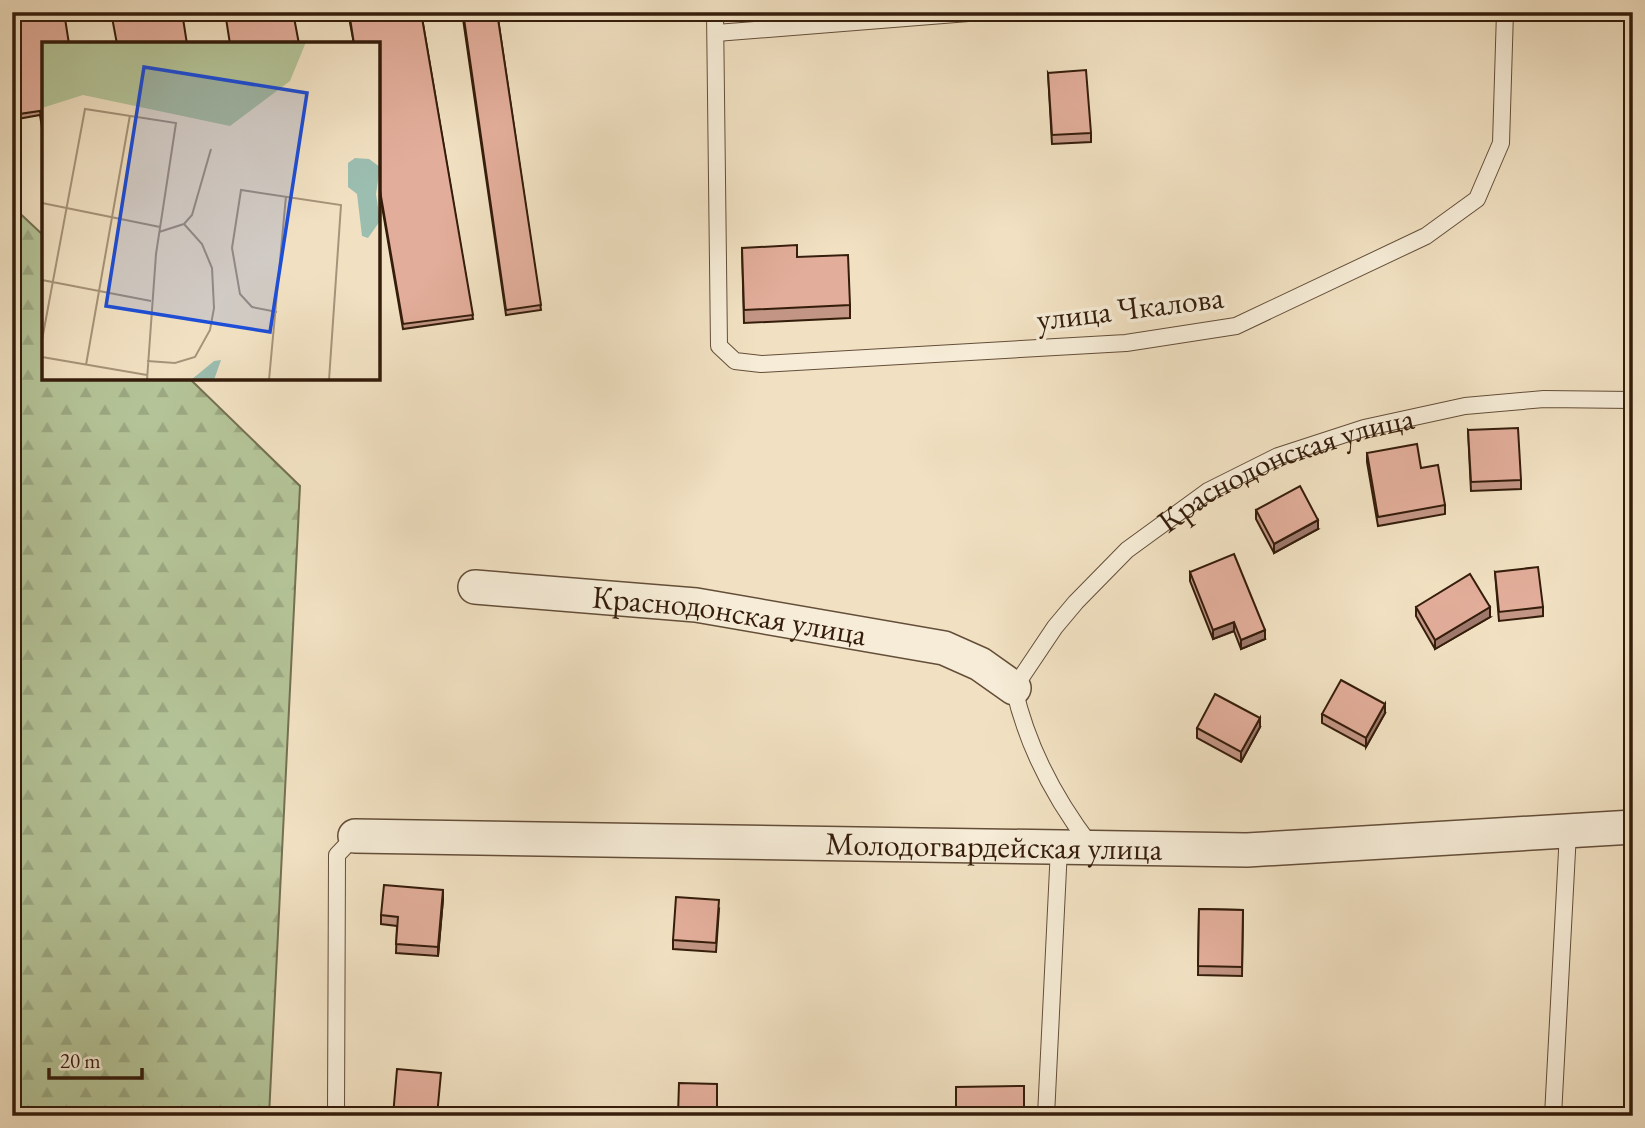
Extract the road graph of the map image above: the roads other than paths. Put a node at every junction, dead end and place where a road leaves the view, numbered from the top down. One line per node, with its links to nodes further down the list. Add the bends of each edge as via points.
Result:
1 (715, 12): 4 (lane)
2 (981, 12): 4 (lane)
3 (1505, 12): 4 (lane, улица Чкалова, via 1501,143 1477,199 1426,236 1236,326 1126,343 761,364 735,361 719,346)
4 (716, 33)
5 (1633, 400): 7 (lane, Краснодонская улица, via 1544,399 1465,406 1364,428 1278,456 1208,491 1127,550 1076,601)
6 (475, 587): 7 (street, Краснодонская улица, via 696,605 944,648 980,664)
7 (1014, 688): 12 (lane, via 1043,771)
8 (1633, 827): 9 (street, Молодогвардейская улица)
9 (1568, 832): 12 (street, Молодогвардейская улица, via 1247,850); 15 (lane)
10 (355, 836): 11 (street, Молодогвардейская улица); 13 (lane, via 337,855)
11 (1059, 848): 12 (street, Молодогвардейская улица); 14 (lane)
12 (1093, 849)
13 (336, 1116)
14 (1046, 1116)
15 (1553, 1116)

